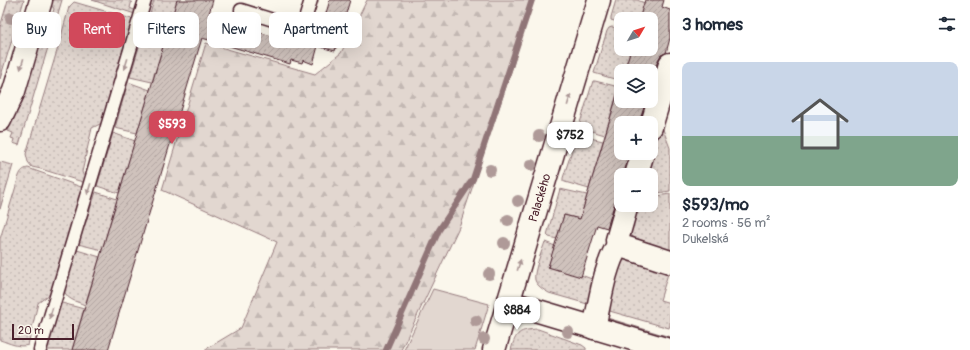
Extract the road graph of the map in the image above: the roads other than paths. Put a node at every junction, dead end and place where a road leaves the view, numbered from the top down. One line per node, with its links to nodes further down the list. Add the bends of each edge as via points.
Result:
1 (41, 0): 8 (street, one-way to 8, via 14,91)
2 (145, 0): 14 (lane, one-way to 14)
3 (311, 0): 5 (lane, via 302,29)
4 (599, 0): 12 (street, Palackého, one-way to 4)
5 (241, 10)
6 (670, 64): 7 (street)
7 (654, 116)
8 (0, 120)
9 (625, 212): 10 (street, via 617,240)
10 (618, 245): 11 (street); 13 (street, via 612,254 606,274)
11 (670, 262)
12 (508, 302): 13 (street); 15 (street, Palackého)
13 (594, 328): 16 (street)
14 (40, 350)
15 (494, 350)
16 (669, 350)

